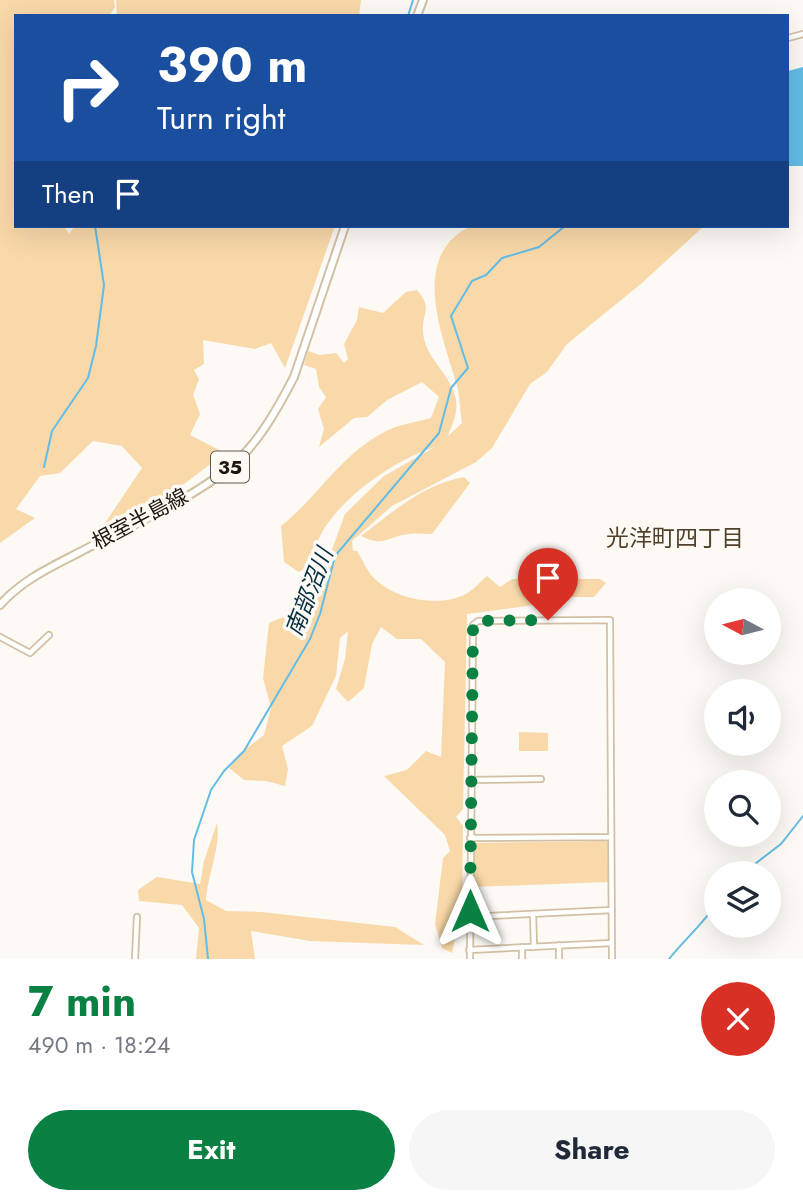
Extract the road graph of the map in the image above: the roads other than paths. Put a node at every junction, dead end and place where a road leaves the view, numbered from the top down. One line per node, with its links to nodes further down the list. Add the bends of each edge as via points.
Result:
1 (344, 228): 2 (main road, 根室半島線 / 35, via 294,377 246,451 193,491 25,581)
2 (0, 605)
3 (49, 635): 4 (street, via 30,653)
4 (0, 637)
5 (541, 779): 6 (street)
6 (470, 780): 7 (street, via 473,623 610,620); 8 (street)
7 (611, 837): 8 (street); 9 (street)
8 (470, 838): 12 (street)
9 (612, 910): 10 (street); 13 (street)
10 (533, 914): 12 (street); 16 (street)
11 (137, 917): 18 (street)
12 (470, 917): 17 (street)
13 (612, 943): 14 (street); 22 (street)
14 (559, 945): 16 (street); 21 (street)
15 (522, 947): 16 (street); 17 (street); 20 (street)
16 (534, 947)
17 (470, 950): 19 (street)
18 (135, 959)
19 (470, 959)
20 (522, 959)
21 (559, 959)
22 (612, 959)

